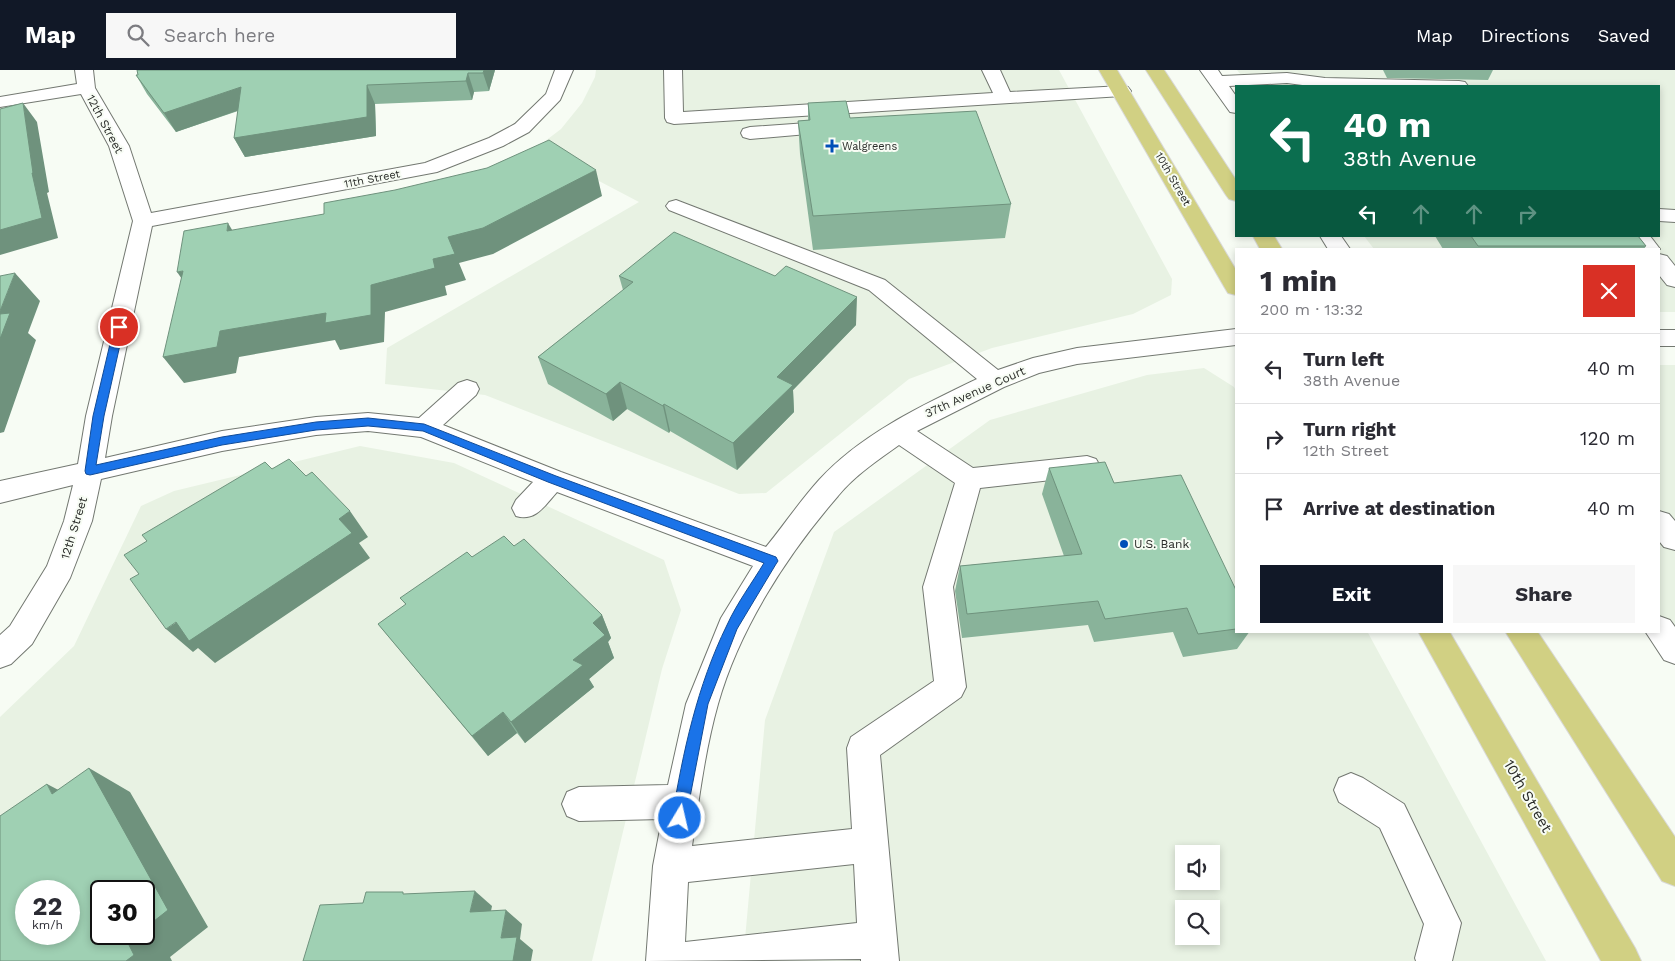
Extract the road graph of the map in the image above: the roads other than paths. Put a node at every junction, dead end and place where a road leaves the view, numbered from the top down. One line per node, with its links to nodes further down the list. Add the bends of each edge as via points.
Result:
1 (564, 70): 20 (street, 11th Street, via 554,96 522,128 430,168)
2 (673, 70): 11 (street, via 674,118)
3 (991, 70): 11 (street)
4 (1108, 70): 10 (main road, 10th Street)
5 (1155, 70): 16 (main road)
6 (1213, 76): 8 (street); 13 (street)
7 (85, 79): 12 (street); 20 (street, 12th Street, via 119,146)
8 (1323, 80): 9 (street)
9 (1436, 85)
10 (1122, 91): 11 (street); 29 (main road, 10th Street)
11 (1004, 98)
12 (0, 102)
13 (1235, 107)
14 (856, 126): 15 (street)
15 (750, 133)
16 (1235, 193)
17 (676, 206): 33 (street, via 877,285)
18 (1660, 215): 19 (street)
19 (1675, 216)
20 (143, 221): 38 (street, 12th Street, via 98,416)
21 (1264, 237): 24 (main road)
22 (1331, 237): 25 (street)
23 (1639, 237): 26 (street)
24 (1270, 248)
25 (1338, 248)
26 (1648, 248)
27 (1660, 262): 28 (street)
28 (1675, 280)
29 (1235, 286)
30 (1235, 337): 33 (street, 37th Avenue Court, via 1077,356 1033,366)
31 (1660, 338): 32 (street)
32 (1675, 338)
33 (995, 381): 36 (street, 37th Avenue Court, via 953,400)
34 (467, 389): 35 (street)
35 (424, 428): 38 (street, via 368,422 316,426 222,441); 39 (street)
36 (898, 432): 40 (street); 43 (street, 37th Avenue Court, via 829,487)
37 (1087, 466): 40 (street)
38 (90, 471): 41 (street); 48 (street, 12th Street, via 78,522 60,570 21,635)
39 (552, 479): 42 (street); 43 (street)
40 (968, 479): 52 (street, via 938,587 950,687 863,748)
41 (0, 492)
42 (526, 508)
43 (772, 561): 50 (street, 37th Avenue Court, via 732,626 702,704)
44 (1660, 630): 47 (street)
45 (1434, 633): 59 (main road, 10th Street)
46 (1521, 633): 54 (main road)
47 (1675, 650)
48 (0, 654)
49 (1352, 790): 56 (street, via 1392,816 1443,923)
50 (682, 802): 51 (street); 53 (street, 37th Avenue Court)
51 (579, 804)
52 (870, 845): 53 (street); 55 (street)
53 (671, 866): 57 (street, 37th Avenue Court)
54 (1675, 868)
55 (878, 950): 58 (street)
56 (1434, 958)
57 (664, 961)
58 (683, 961)
59 (1622, 961)

